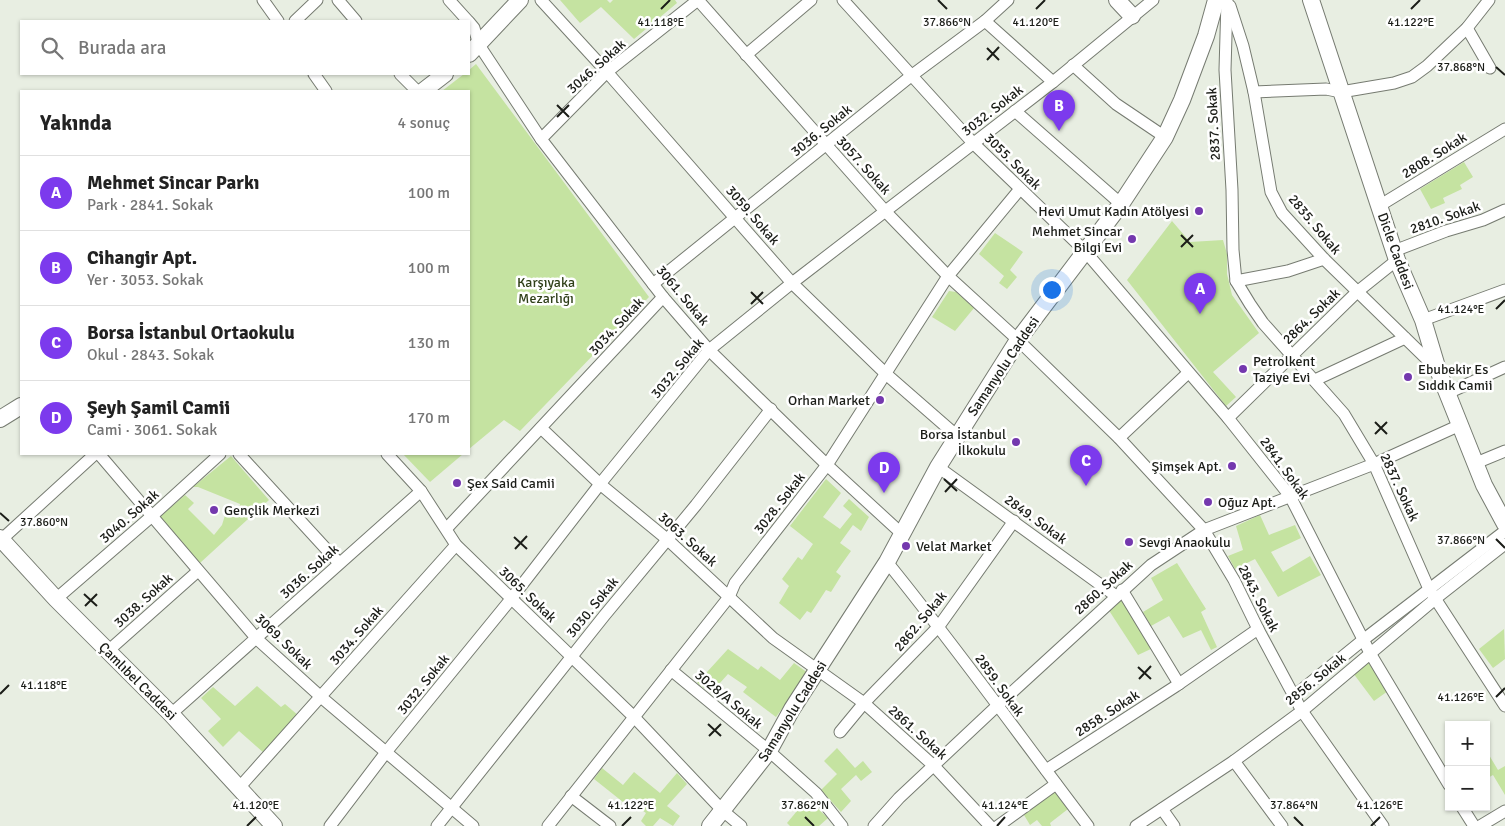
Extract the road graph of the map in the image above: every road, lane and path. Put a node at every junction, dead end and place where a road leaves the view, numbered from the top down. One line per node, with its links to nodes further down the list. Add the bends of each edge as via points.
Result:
1 (263, 0): 18 (street)
2 (317, 0): 19 (street)
3 (338, 0): 20 (street)
4 (449, 0): 21 (street, 3061. Sokak)
5 (520, 0): 25 (street)
6 (541, 0): 29 (street, 3059. Sokak)
7 (698, 0): 26 (street, 3057. Sokak); 29 (street, 3046. Sokak)
8 (811, 0): 26 (street)
9 (843, 0): 33 (street, 3055. Sokak)
10 (1008, 0): 22 (street, 3036. Sokak)
11 (1117, 0): 17 (street)
12 (1153, 0): 17 (street, 3032. Sokak)
13 (1216, 0): 42 (street, Samanyolu Caddesi, via 1186,90)
14 (1227, 0): 38 (street, 2835. Sokak); 56 (street, 2837. Sokak, via 1225,70)
15 (1311, 0): 39 (street, Dicle Caddesi)
16 (1482, 2): 24 (street)
17 (1132, 16): 27 (street, 3032. Sokak)
18 (277, 20)
19 (296, 20)
20 (355, 20)
21 (466, 20)
22 (985, 22): 33 (street, 3036. Sokak); 34 (street)
23 (470, 24): 25 (street, 3061. Sokak, via 474,28)
24 (1466, 28): 28 (street); 39 (street, via 1412,77)
25 (474, 50): 43 (street, 3061. Sokak)
26 (746, 55): 45 (street, 3057. Sokak)
27 (1073, 65): 34 (street, 3032. Sokak); 42 (street, via 1116,104)
28 (1490, 68)
29 (607, 72): 43 (street, 3046. Sokak); 51 (street, 3059. Sokak)
30 (315, 75): 35 (street)
31 (401, 75): 36 (street)
32 (444, 75): 37 (street)
33 (911, 76): 44 (street, 3055. Sokak); 45 (street, 3036. Sokak)
34 (1053, 82): 40 (street, 3032. Sokak)
35 (325, 90)
36 (416, 90)
37 (424, 90)
38 (1254, 92): 39 (street, via 1326,89); 54 (street, 2835. Sokak, via 1271,192 1282,213)
39 (1341, 92): 48 (street, Dicle Caddesi)
40 (1015, 111): 44 (street, 3032. Sokak); 47 (street)
41 (1505, 129): 48 (street, 2808. Sokak)
42 (1165, 136): 47 (street, Samanyolu Caddesi)
43 (541, 139): 58 (street, 3061. Sokak)
44 (973, 142): 46 (street, 3055. Sokak); 50 (street, 3032. Sokak)
45 (826, 145): 50 (street, 3057. Sokak); 51 (street, 3036. Sokak)
46 (1020, 189): 52 (street, 3055. Sokak); 55 (street, 3028. Sokak)
47 (1121, 204): 52 (street, Samanyolu Caddesi)
48 (1380, 206): 53 (street, Dicle Caddesi)
49 (1505, 210): 53 (street, 2810. Sokak, via 1446,231)
50 (885, 211): 55 (street, 3057. Sokak); 57 (street, 3032. Sokak)
51 (735, 218): 57 (street, 3059. Sokak); 58 (street, 3036. Sokak)
52 (1084, 250): 64 (street, Samanyolu Caddesi); 69 (street, 2841. Sokak)
53 (1395, 255): 60 (street, 2864. Sokak); 62 (street, Dicle Caddesi)
54 (1324, 259): 56 (street, via 1288,271); 60 (street, 2835. Sokak)
55 (948, 276): 64 (street, 3057. Sokak); 70 (street, 3028. Sokak)
56 (1236, 281): 66 (street, 2837. Sokak, via 1263,322)
57 (792, 283): 65 (street, 3032. Sokak); 70 (street, 3059. Sokak)
58 (653, 284): 61 (street, 3061. Sokak)
59 (1505, 290): 62 (street)
60 (1357, 292): 63 (street, 2835. Sokak); 66 (street, 2864. Sokak)
61 (663, 297): 65 (street, 3061. Sokak); 78 (street, 3034. Sokak)
62 (1423, 320): 68 (street, Dicle Caddesi)
63 (1405, 338): 68 (street, 2835. Sokak); 71 (street)
64 (1018, 340): 79 (street, Samanyolu Caddesi); 80 (street, 2843. Sokak)
65 (710, 350): 74 (street, 3061. Sokak); 91 (street, 3032. Sokak)
66 (1292, 355): 71 (street, 2837. Sokak); 75 (street, 2864. Sokak)
67 (1505, 367): 72 (street)
68 (1438, 370): 72 (street, Dicle Caddesi)
69 (1188, 373): 75 (street, 2841. Sokak); 80 (street)
70 (886, 374): 79 (street, 3059. Sokak); 89 (street, 3028. Sokak)
71 (1315, 380): 88 (street, 2837. Sokak, via 1344,414)
72 (1448, 393): 77 (street, Dicle Caddesi)
73 (20, 407): 76 (street)
74 (771, 409): 89 (street, 3061. Sokak); 102 (street, 3030. Sokak)
75 (1228, 418): 93 (street, 2841. Sokak)
76 (0, 419)
77 (1460, 425): 87 (street, Dicle Caddesi); 88 (street, 2860. Sokak)
78 (541, 428): 91 (street, 3063. Sokak); 97 (street, 3034. Sokak)
79 (957, 436): 90 (street, Samanyolu Caddesi)
80 (1119, 438): 98 (street, 2843. Sokak)
81 (1505, 451): 87 (street)
82 (96, 455): 101 (street)
83 (98, 455): 94 (street, 3069. Sokak)
84 (219, 455): 94 (street, 3040. Sokak)
85 (240, 455): 106 (street)
86 (388, 455): 92 (street, 3065. Sokak)
87 (1476, 463): 96 (street, Dicle Caddesi, via 1484,486)
88 (1374, 464): 93 (street, 2860. Sokak); 109 (street, 2837. Sokak)
89 (827, 465): 100 (street, 3061. Sokak); 110 (street, 3028. Sokak, via 735,583)
90 (938, 467): 95 (street, 2849. Sokak); 100 (street, Samanyolu Caddesi)
91 (600, 484): 102 (street, 3063. Sokak); 112 (street, 3032. Sokak)
92 (422, 491): 97 (street, 3065. Sokak); 106 (street, 3036. Sokak)
93 (1290, 496): 98 (street, 2860. Sokak); 116 (street, 2841. Sokak)
94 (152, 516): 107 (street, 3069. Sokak); 111 (street, 3040. Sokak)
95 (1014, 521): 108 (street, 2849. Sokak); 113 (street, 2862. Sokak)
96 (1505, 524)
97 (447, 528): 104 (street, 3065. Sokak)
98 (1204, 530): 108 (street, 2860. Sokak, via 1151,565); 114 (street, 2843. Sokak)
99 (1505, 531): 109 (street, 2856. Sokak)
100 (901, 533): 105 (street, Samanyolu Caddesi)
101 (1, 539): 111 (street, Çamlıbel Caddesi)
102 (668, 540): 110 (street, 3063. Sokak); 119 (street, 3030. Sokak)
103 (1505, 544): 109 (street, 2856. Sokak)
104 (456, 545): 112 (street, 3065. Sokak); 124 (street, 3034. Sokak)
105 (887, 562): 113 (street, 2859. Sokak); 121 (street, Samanyolu Caddesi)
106 (339, 563): 115 (street, 3036. Sokak)
107 (198, 571): 115 (street, 3069. Sokak); 117 (street, 3038. Sokak)
108 (1119, 593): 122 (street, 2849. Sokak); 126 (street, 2860. Sokak)
109 (1432, 594): 116 (street, 2856. Sokak); 118 (street, 2856. Sokak); 127 (street, 2837. Sokak)
110 (729, 597): 120 (street, 3028. Sokak); 121 (street, 3063. Sokak, via 772,638)
111 (56, 599): 117 (street, Çamlıbel Caddesi)
112 (511, 599): 119 (street, 3065. Sokak); 133 (street, 3032. Sokak)
113 (939, 626): 125 (street, 2862. Sokak); 126 (street, 2859. Sokak)
114 (1258, 629): 122 (street, 2858. Sokak); 123 (street, 2843. Sokak)
115 (257, 639): 124 (street, 3069. Sokak); 129 (street, 3036. Sokak)
116 (1363, 640): 118 (street, 2841. Sokak); 123 (street, 2856. Sokak)
117 (108, 651): 129 (street, Çamlıbel Caddesi)
118 (1370, 654): 128 (street, 2856. Sokak); 137 (street, 2841. Sokak)
119 (571, 656): 130 (street, 3065. Sokak); 141 (street, 3030. Sokak)
120 (671, 670): 130 (street, 3028. Sokak); 132 (street, 3028/A Sokak)
121 (817, 670): 125 (street, 2861. Sokak); 132 (street, Samanyolu Caddesi)
122 (1179, 684): 136 (street, 2858. Sokak)
123 (1294, 696): 128 (street, 2843. Sokak)
124 (322, 697): 133 (street, 3069. Sokak); 139 (street, 3034. Sokak)
125 (864, 703): 131 (street, 2862. Sokak); 135 (street, 2861. Sokak)
126 (996, 706): 135 (street, 2860. Sokak); 136 (street, 2859. Sokak)
127 (1505, 706)
128 (1302, 710): 134 (street, 2856. Sokak); 162 (street, 2843. Sokak)
129 (171, 714): 139 (street, Çamlıbel Caddesi)
130 (634, 716): 140 (street, 3028. Sokak); 143 (street, 3065. Sokak)
131 (840, 732)
132 (769, 751): 143 (street, Samanyolu Caddesi); 154 (street, 3028/A Sokak, via 816,792)
133 (387, 752): 141 (street, 3069. Sokak); 147 (street, 3032. Sokak)
134 (1234, 761): 142 (street, 2856. Sokak); 161 (street)
135 (934, 766): 155 (street, 2860. Sokak); 156 (street, 2861. Sokak)
136 (1046, 770): 138 (street, 2859. Sokak)
137 (1445, 778)
138 (1056, 784): 157 (street); 158 (street, 2859. Sokak)
139 (238, 789): 146 (street, Çamlıbel Caddesi)
140 (571, 796): 150 (street, 3028. Sokak); 151 (street)
141 (452, 807): 148 (street, 3030. Sokak); 149 (street, 3069. Sokak)
142 (1162, 809): 159 (street, 2856. Sokak); 160 (street)
143 (724, 811): 152 (street, Samanyolu Caddesi); 153 (street, 3065. Sokak)
144 (1465, 811): 163 (street)
145 (1505, 812): 164 (street)
146 (274, 826)
147 (330, 826)
148 (437, 826)
149 (473, 826)
150 (548, 826)
151 (610, 826)
152 (710, 826)
153 (741, 826)
154 (842, 826)
155 (874, 826)
156 (990, 826)
157 (998, 826)
158 (1088, 826)
159 (1136, 826)
160 (1174, 826)
161 (1282, 826)
162 (1383, 826)
163 (1474, 826)
164 (1480, 826)

